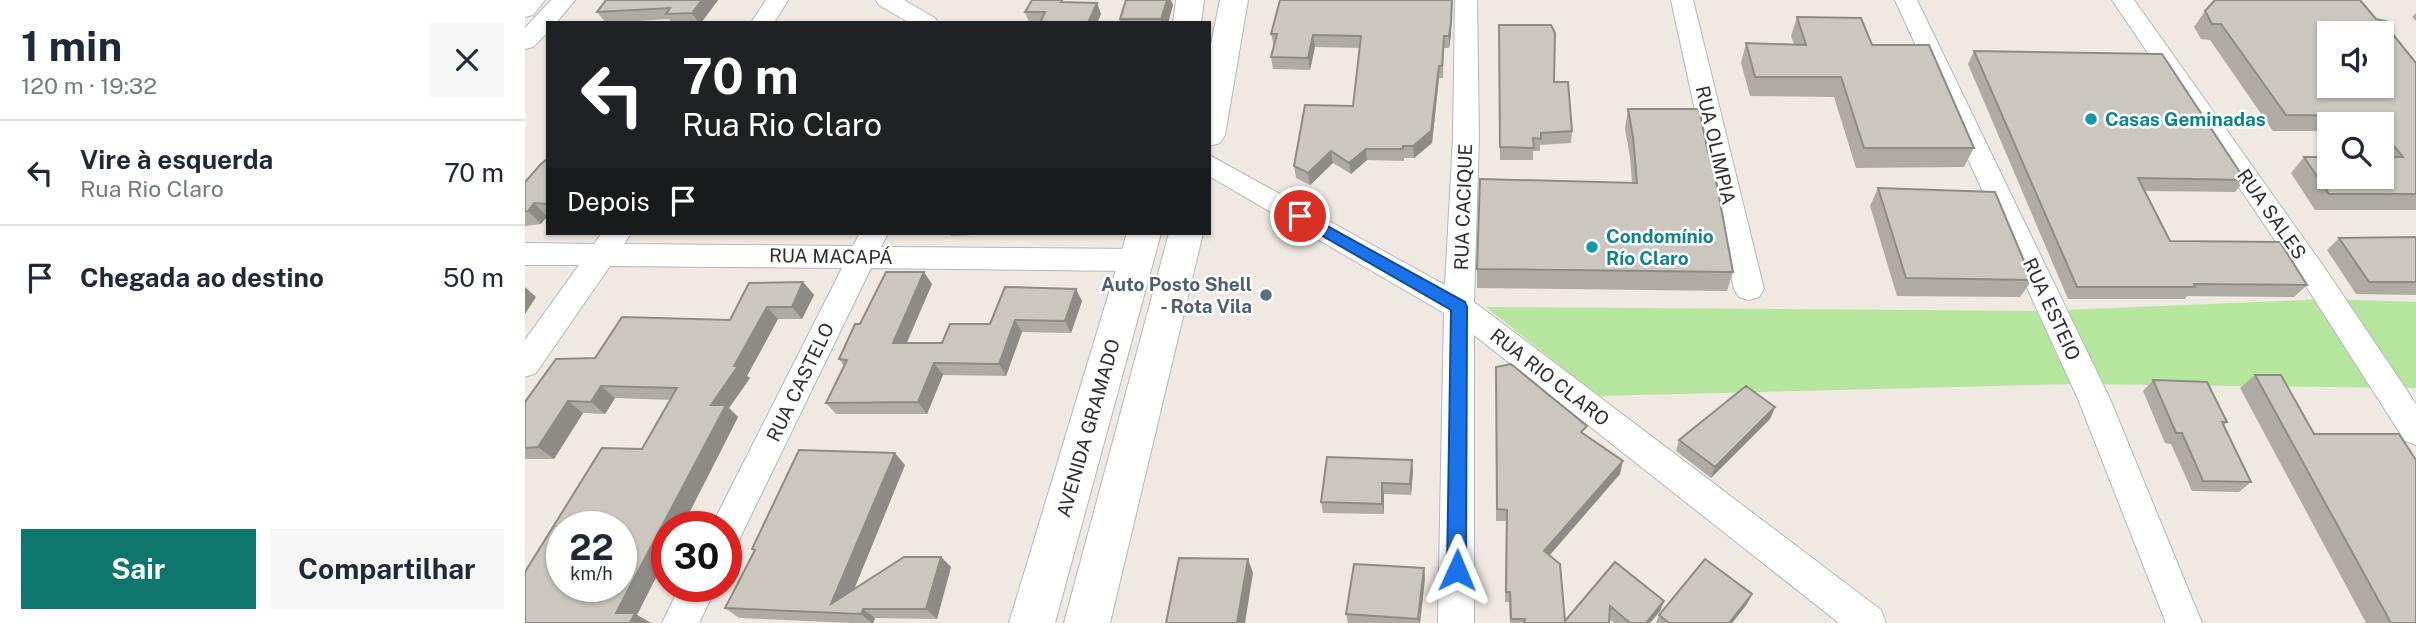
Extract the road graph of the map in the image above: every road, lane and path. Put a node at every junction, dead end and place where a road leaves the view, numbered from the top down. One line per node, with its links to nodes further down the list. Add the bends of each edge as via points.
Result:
1 (534, 0): 11 (street)
2 (564, 0): 15 (street)
3 (777, 0): 12 (street)
4 (887, 0): 13 (street)
5 (1190, 0): 14 (street)
6 (1234, 0): 16 (street)
7 (1466, 0): 24 (street, RUA CACIQUE)
8 (1682, 0): 23 (street, RUA OLIMPIA)
9 (1906, 0): 34 (street, RUA ESTEIO, via 2094,399)
10 (2123, 0): 26 (street, RUA SALES)
11 (525, 10)
12 (763, 21)
13 (924, 21)
14 (1187, 21)
15 (525, 42)
16 (1211, 124)
17 (1211, 165): 24 (street, RUA RIO CLARO)
18 (1185, 235): 31 (street)
19 (610, 244): 20 (street, RUA MACAPÁ); 22 (street, RUA MACAPÁ); 25 (street)
20 (868, 245): 21 (street, RUA MACAPÁ); 27 (street, RUA CASTELO)
21 (1140, 246): 30 (street, AVENIDA GRAMADO)
22 (525, 254)
23 (1749, 289)
24 (1459, 307): 32 (street, RUA CACIQUE); 33 (street, RUA RIO CLARO)
25 (525, 364)
26 (2416, 431)
27 (736, 511)
28 (691, 602): 29 (street)
29 (680, 623)
30 (1032, 623)
31 (1087, 623)
32 (1456, 623)
33 (1868, 623)
34 (2184, 623)

